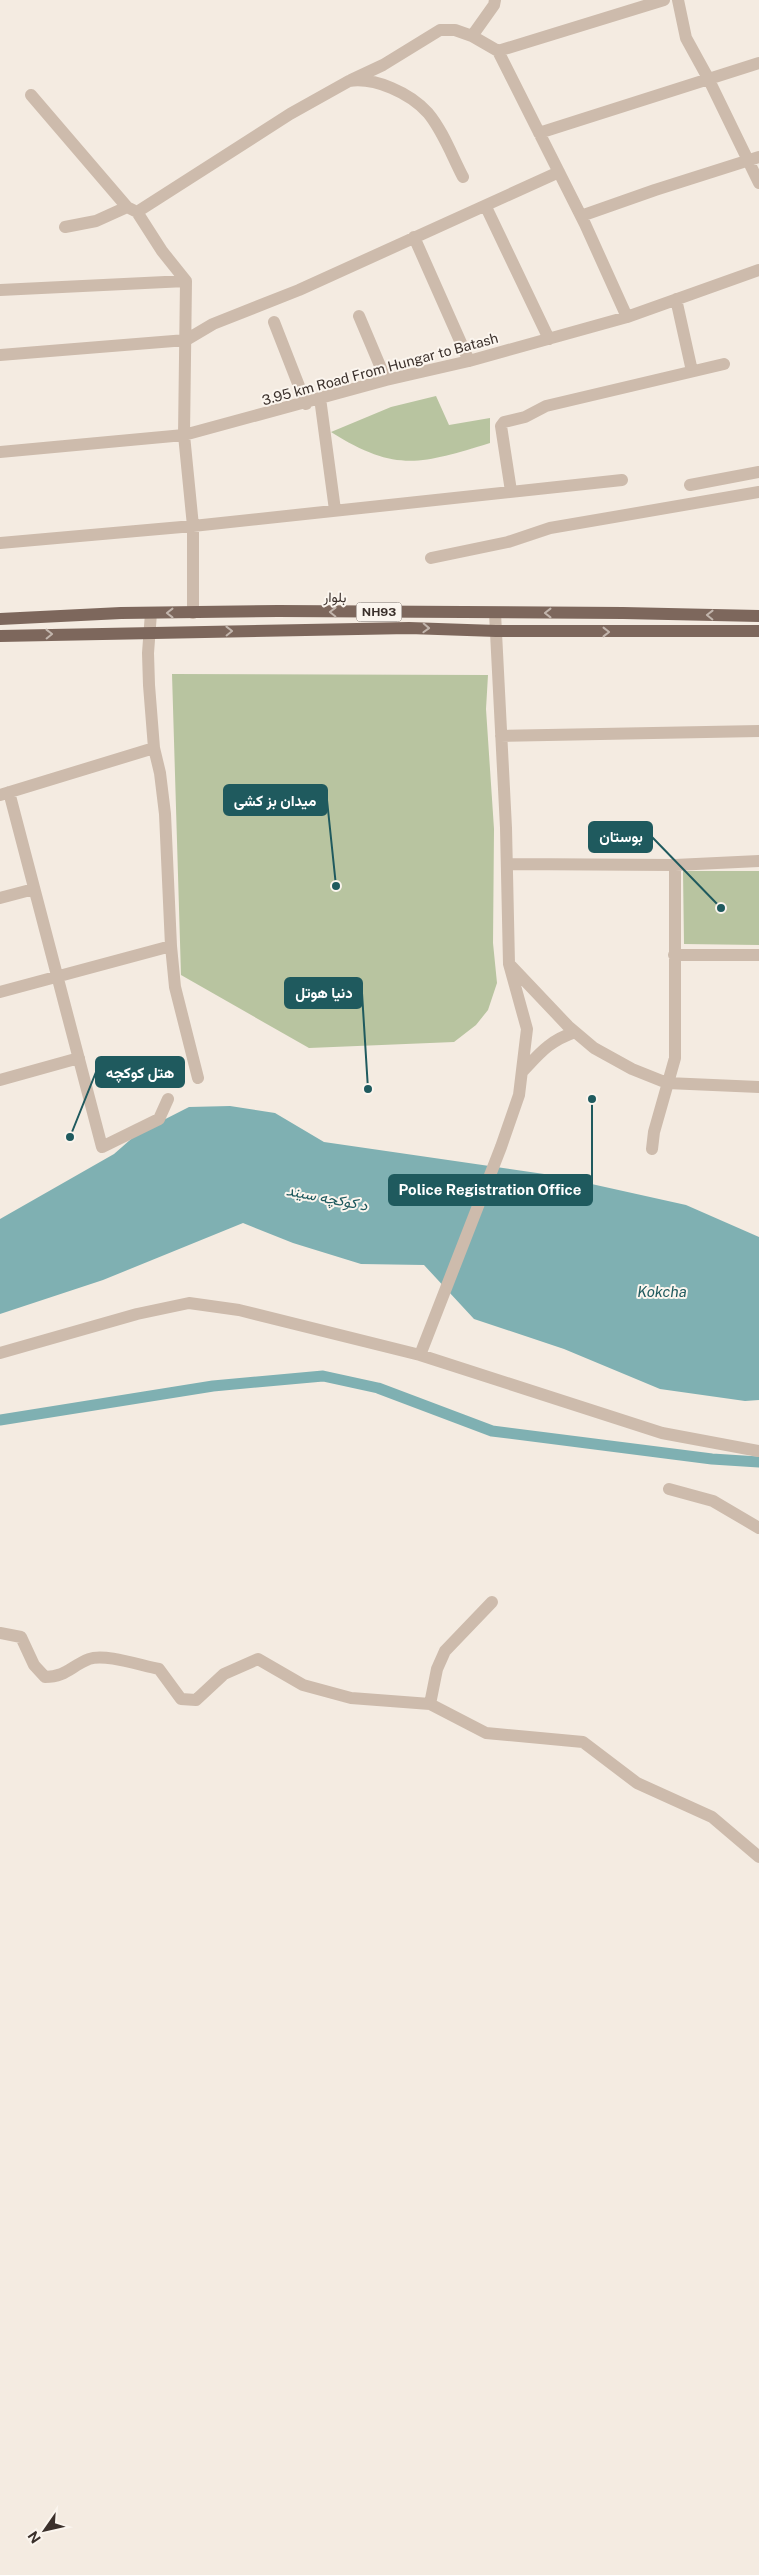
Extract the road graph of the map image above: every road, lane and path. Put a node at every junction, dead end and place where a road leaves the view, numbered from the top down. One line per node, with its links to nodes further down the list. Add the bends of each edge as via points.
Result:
1 (495, 0): 4 (street)
2 (664, 0): 5 (street)
3 (678, 0): 7 (street, via 686,38)
4 (472, 36): 5 (street); 8 (street, via 455,30 440,30 383,65)
5 (498, 51): 10 (street)
6 (759, 63): 7 (street)
7 (708, 78): 10 (street); 11 (street)
8 (348, 81): 13 (street, via 385,86 409,97 428,112); 16 (street)
9 (31, 95): 16 (street)
10 (539, 132): 12 (street)
11 (754, 159): 14 (street); 17 (street)
12 (559, 172): 15 (street); 17 (street)
13 (463, 177)
14 (759, 183)
15 (486, 207): 19 (street); 27 (street)
16 (132, 210): 18 (street, via 96,222); 21 (street)
17 (581, 216): 25 (street)
18 (65, 226)
19 (414, 237): 28 (street, via 300,290 213,324); 30 (street)
20 (759, 270): 23 (street, 3.95 km Road From Hungar to Batash)
21 (186, 281): 22 (street); 28 (street)
22 (0, 290)
23 (676, 299): 25 (street, 3.95 km Road From Hungar to Batash); 32 (street)
24 (358, 316): 33 (street)
25 (626, 317): 27 (street, 3.95 km Road From Hungar to Batash)
26 (274, 322): 35 (street)
27 (549, 339): 30 (street, 3.95 km Road From Hungar to Batash)
28 (186, 340): 29 (street); 36 (street)
29 (0, 355)
30 (469, 361): 33 (street, 3.95 km Road From Hungar to Batash)
31 (724, 364): 32 (street)
32 (692, 371): 41 (street, via 546,406 526,418 504,422 501,426)
33 (386, 380): 34 (street, 3.95 km Road From Hungar to Batash)
34 (320, 398): 35 (street, 3.95 km Road From Hungar to Batash); 43 (street)
35 (306, 404): 36 (street, 3.95 km Road From Hungar to Batash)
36 (184, 435): 37 (street, 3.95 km Road From Hungar to Batash); 44 (street)
37 (0, 452)
38 (759, 472): 40 (street)
39 (622, 480): 41 (street)
40 (690, 485)
41 (511, 491): 43 (street)
42 (759, 492): 46 (street, via 550,528 508,542)
43 (334, 510): 44 (street)
44 (192, 526): 45 (street); 49 (street)
45 (0, 543)
46 (431, 558)
47 (495, 612): 49 (main road, بلوار / NH93, one-way to 49); 50 (main road, بلوار / NH93, one-way to 47); 52 (street)
48 (151, 613): 49 (main road, بلوار / NH93, one-way to 48); 51 (main road, بلوار / NH93); 54 (street)
49 (193, 613)
50 (759, 616)
51 (0, 619)
52 (496, 631): 53 (main road, NH93, one-way to 53); 54 (main road, NH93, one-way to 52, via 409,628); 57 (street)
53 (759, 631)
54 (150, 632): 55 (main road, NH93, one-way to 54); 58 (street, via 148,654)
55 (0, 636)
56 (759, 731): 57 (street)
57 (501, 736): 61 (street)
58 (154, 748): 59 (street); 65 (street, via 166,814)
59 (4, 794): 63 (street)
60 (759, 861): 62 (street)
61 (507, 864): 62 (street); 68 (street)
62 (675, 865): 66 (street)
63 (34, 889): 64 (street); 69 (street)
64 (0, 898)
65 (171, 946): 69 (street); 74 (street, via 176,987)
66 (674, 955): 67 (street); 76 (street, via 675,1058)
67 (759, 955)
68 (509, 964): 71 (street); 73 (street, via 528,1029)
69 (58, 977): 70 (street); 72 (street)
70 (0, 992)
71 (575, 1032): 73 (street, via 556,1038 545,1046); 76 (street, via 632,1069)
72 (79, 1058): 75 (street); 78 (street, via 102,1147 159,1119)
73 (522, 1072): 81 (street, via 519,1095 501,1147)
74 (198, 1078)
75 (0, 1080)
76 (667, 1083): 77 (street); 79 (street)
77 (759, 1087)
78 (168, 1099)
79 (652, 1149)
80 (0, 1353): 81 (street, via 137,1314 189,1303 239,1310)
81 (420, 1355): 82 (street, via 662,1433)
82 (759, 1451)
83 (669, 1489): 84 (street, via 713,1501)
84 (759, 1528)
85 (492, 1602): 87 (street, via 445,1650 437,1669)
86 (0, 1634): 87 (street, via 21,1638 34,1665 46,1677 59,1677 90,1659 111,1659 159,1669 181,1699 196,1700 224,1674 258,1659 302,1685 351,1698)
87 (430, 1704): 88 (street, via 486,1734 583,1742 637,1783 712,1818)
88 (759, 1857)

